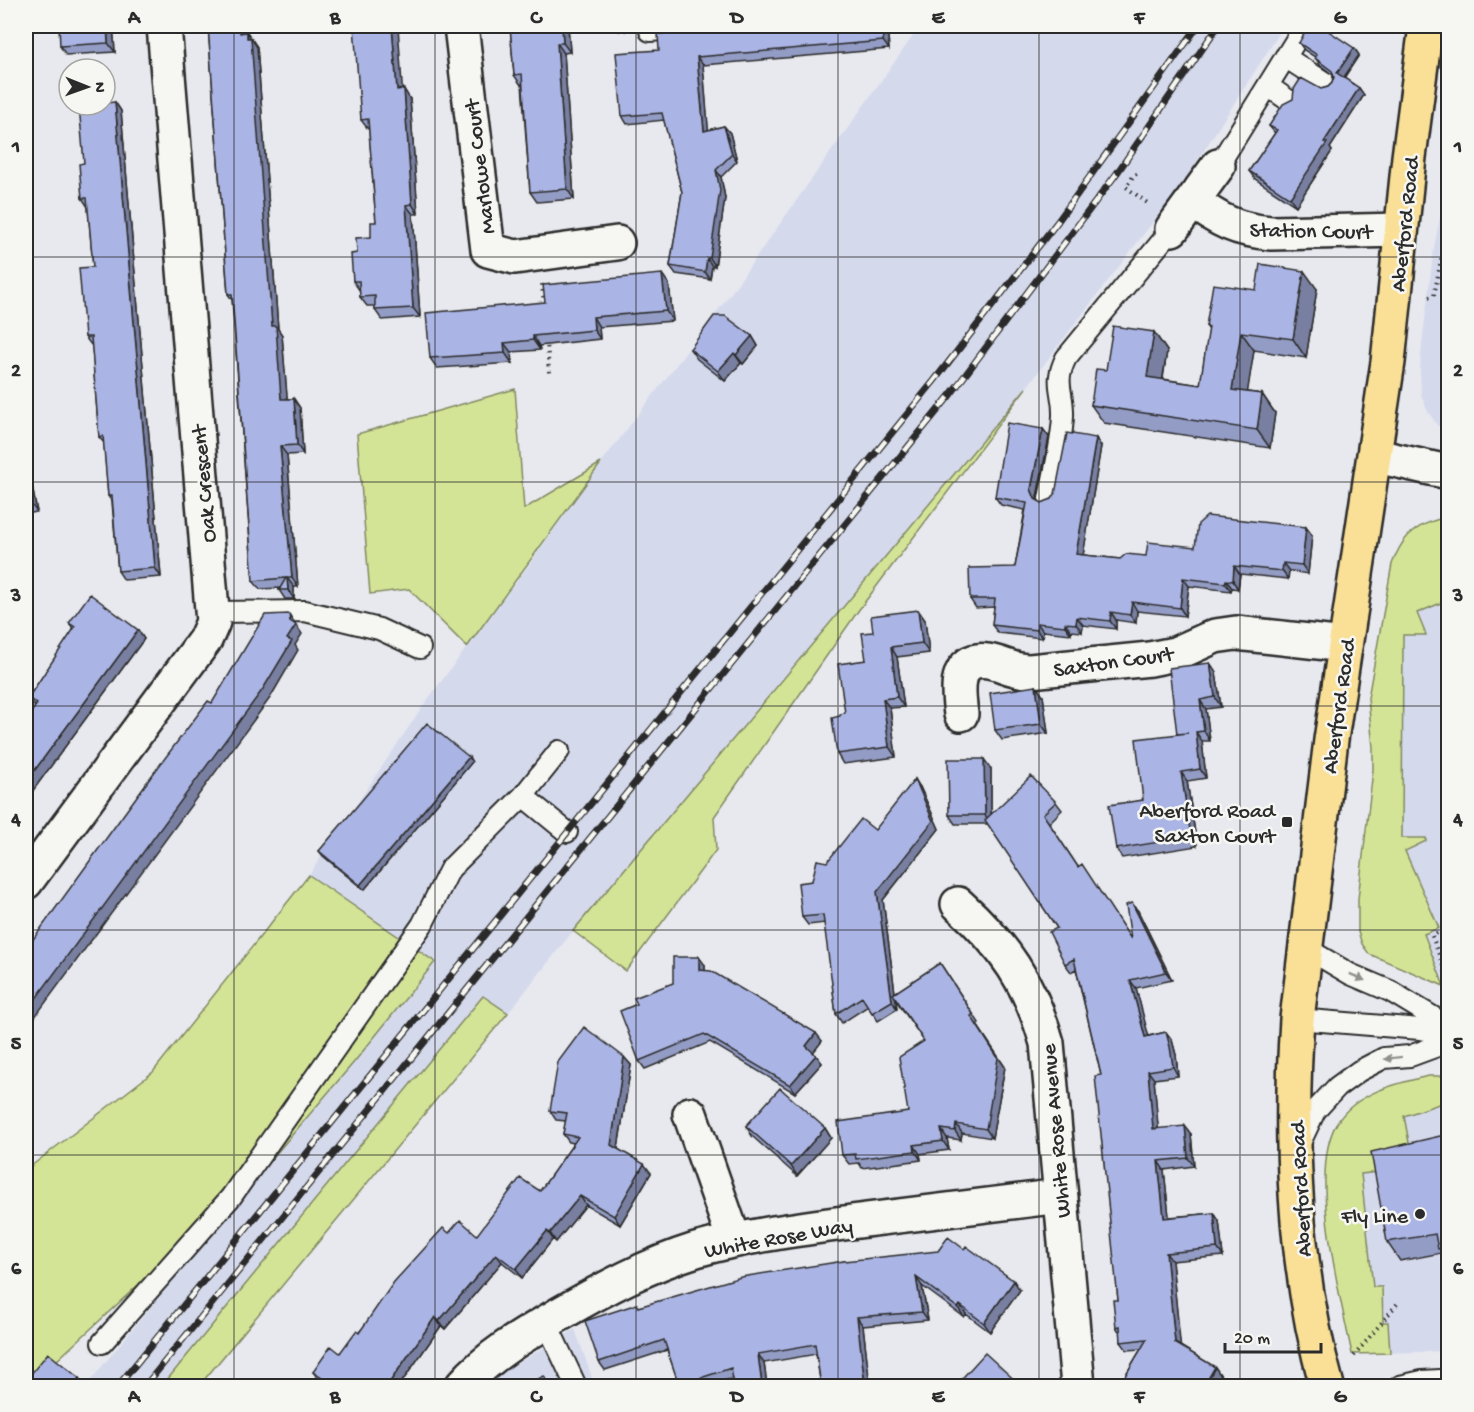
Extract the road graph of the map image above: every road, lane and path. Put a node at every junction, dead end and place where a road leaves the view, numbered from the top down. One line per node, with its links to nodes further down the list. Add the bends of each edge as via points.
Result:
1 (164, 26): 26 (street, Oak Crescent)
2 (461, 26): 17 (street, Marlowe Court, via 488,249 515,257)
3 (713, 26): 5 (lane)
4 (1426, 26): 15 (main road, Aberford Road)
5 (650, 31)
6 (1301, 32): 7 (lane)
7 (1285, 57): 8 (lane); 9 (lane)
8 (1327, 84)
9 (1268, 86): 10 (lane); 11 (lane)
10 (1288, 99)
11 (1218, 166): 13 (street)
12 (1137, 174): 14 (path, via 1126,188)
13 (1193, 201): 14 (street); 15 (street, Station Court, via 1230,225 1251,231)
14 (1165, 220): 25 (lane, via 1061,368 1063,417)
15 (1401, 230): 23 (main road, Aberford Road)
16 (617, 243): 17 (street, Marlowe Court)
17 (539, 253): 19 (path)
18 (1449, 255): 20 (path, via 1445,309)
19 (544, 308)
20 (1449, 309)
21 (546, 330): 22 (path)
22 (549, 373)
23 (1376, 456): 24 (street); 27 (main road, Aberford Road)
24 (1449, 472)
25 (1049, 499)
26 (214, 612): 28 (lane, via 305,611 379,629); 33 (street, Oak Crescent, via 205,640)
27 (1345, 645): 29 (street, Saxton Court, via 1236,633 1215,636 1175,654 1138,660 1019,671 980,661 960,676); 36 (main road, Aberford Road)
28 (420, 648)
29 (961, 714)
30 (559, 750): 31 (lane)
31 (523, 796): 32 (lane); 48 (lane, via 450,869 422,925 231,1197)
32 (567, 832)
33 (26, 882)
34 (958, 904): 44 (street, White Rose Avenue, via 1009,958 1040,1021 1047,1043)
35 (1449, 928): 37 (path, via 1432,936)
36 (1306, 948): 38 (main road, Aberford Road); 39 (lane, one-way to 39)
37 (1449, 979)
38 (1297, 1019): 40 (lane); 43 (main road, Aberford Road, via 1293,1065)
39 (1449, 1026)
40 (1449, 1034)
41 (1449, 1042): 43 (lane, one-way to 43, via 1410,1056 1384,1058 1337,1087 1315,1111)
42 (690, 1114): 45 (street)
43 (1295, 1155): 53 (main road, Aberford Road, via 1306,1287)
44 (1060, 1196): 45 (street, White Rose Way); 52 (street, White Rose Avenue)
45 (734, 1240): 47 (street, White Rose Way, via 644,1270)
46 (1397, 1304): 49 (path)
47 (546, 1322): 50 (street, White Rose Way, via 508,1345); 51 (lane)
48 (102, 1343)
49 (1352, 1358)
50 (462, 1386)
51 (576, 1386)
52 (1078, 1386)
53 (1327, 1386)
54 (1400, 1386): 55 (lane, via 1440,1380)
55 (1442, 1386)

